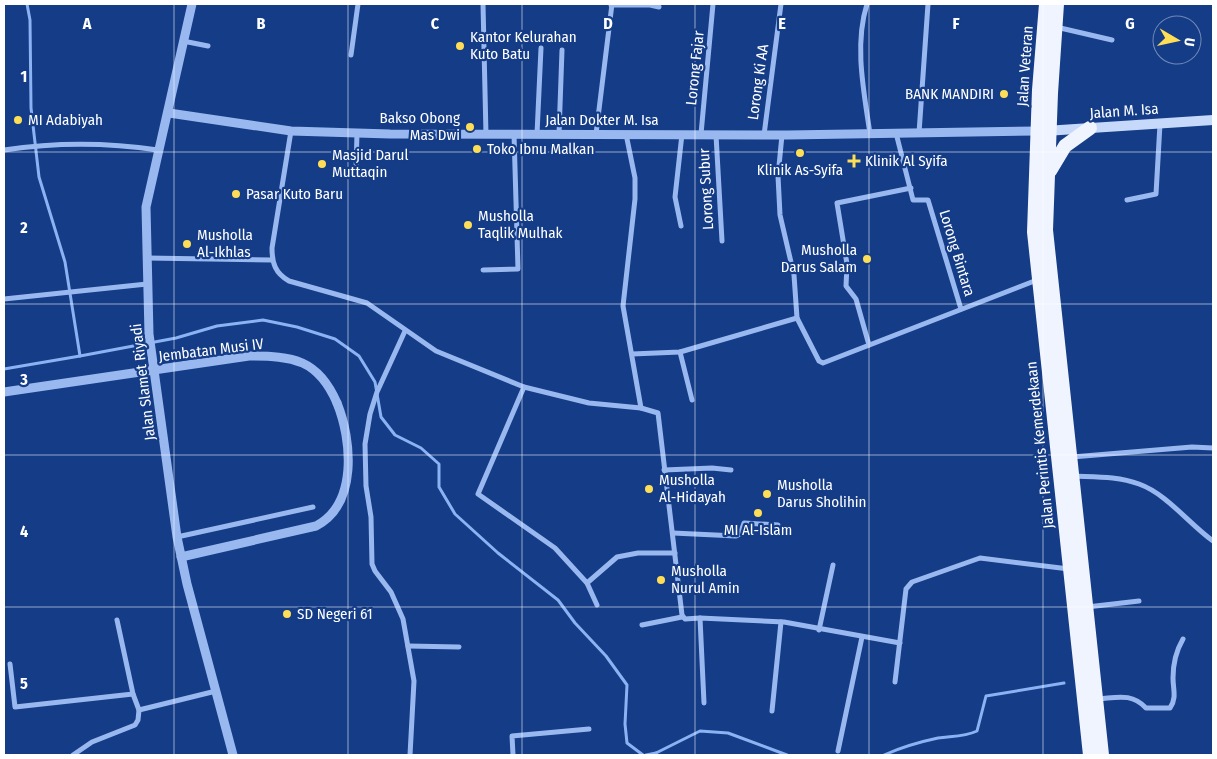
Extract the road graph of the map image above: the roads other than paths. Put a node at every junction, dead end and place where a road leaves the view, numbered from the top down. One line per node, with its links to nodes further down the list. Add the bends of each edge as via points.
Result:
1 (192, 4): 14 (street, Jalan Slamet Riyadi)
2 (358, 4): 18 (street)
3 (483, 4): 41 (street)
4 (612, 4): 11 (street); 33 (street)
5 (713, 4): 36 (street, Lorong Fajar)
6 (781, 4): 38 (street, Lorong Ki AA)
7 (867, 4): 39 (street, via 861,21 861,49)
8 (928, 4): 29 (street)
9 (1046, 4): 26 (highway, Jalan Veteran)
10 (1058, 4): 12 (highway, Jalan Veteran)
11 (659, 7)
12 (1056, 27): 13 (street, Jalan Veteran); 26 (highway, Jalan Veteran)
13 (1112, 40)
14 (183, 41): 15 (street); 19 (street, Jalan Slamet Riyadi)
15 (208, 46)
16 (541, 48): 31 (street)
17 (562, 50): 32 (street)
18 (351, 55)
19 (171, 93): 20 (street, Jalan Slamet Riyadi); 24 (street)
20 (169, 113): 24 (street, Jalan Slamet Riyadi); 25 (street, Jalan Dokter M. Isa)
21 (1213, 120): 22 (main road, Jalan M. Isa)
22 (1160, 124): 23 (main road, Jalan M. Isa); 47 (street, via 1156,194)
23 (1090, 128): 26 (main road, Jalan M. Isa); 45 (highway, via 1065,146)
24 (162, 131): 43 (street, Jalan Slamet Riyadi)
25 (291, 131): 27 (street, Jalan Dokter M. Isa); 52 (street, via 274,224)
26 (1043, 131): 29 (street, Jalan Dokter M. Isa); 45 (highway); 49 (highway, Jalan Perintis Kemerdekaan)
27 (357, 133): 41 (street, Jalan Dokter M. Isa); 44 (street)
28 (896, 133): 29 (street, Jalan Dokter M. Isa); 39 (street, Jalan Dokter M. Isa); 46 (street)
29 (919, 133)
30 (514, 134): 31 (street, Jalan Dokter M. Isa); 41 (street, Jalan Dokter M. Isa); 53 (street, via 518,270)
31 (537, 134): 32 (street, Jalan Dokter M. Isa)
32 (560, 134): 33 (street, Jalan Dokter M. Isa)
33 (596, 134): 34 (street, Jalan Dokter M. Isa)
34 (626, 134): 35 (street, Jalan Dokter M. Isa); 62 (street, via 635,178 623,306)
35 (682, 134): 36 (street, Jalan Dokter M. Isa); 48 (street, via 675,197)
36 (701, 134): 37 (street, Jalan Dokter M. Isa)
37 (716, 134): 38 (street, Jalan Dokter M. Isa); 50 (street, Lorong Subur)
38 (764, 134): 40 (street, Jalan Dokter M. Isa)
39 (870, 134): 40 (street, Jalan Dokter M. Isa)
40 (782, 135): 58 (street, via 778,176 780,215 794,275)
41 (486, 136)
42 (4, 150): 43 (street, via 98,142)
43 (158, 150): 51 (street, Jalan Slamet Riyadi, via 146,207)
44 (356, 169)
45 (1048, 175): 49 (highway)
46 (911, 188): 57 (street, Lorong Bintara, via 913,200 928,200); 60 (street, via 837,203 846,286 856,299)
47 (1127, 200)
48 (681, 226)
49 (1040, 231): 54 (highway, Jalan Perintis Kemerdekaan); 68 (highway)
50 (722, 241)
51 (146, 258): 52 (street); 55 (street, Jalan Slamet Riyadi)
52 (272, 260): 59 (street, via 280,275 288,281 367,303)
53 (482, 270)
54 (1038, 280): 57 (street); 80 (highway, Jalan Perintis Kemerdekaan)
55 (148, 284): 56 (street); 75 (street, Jalan Slamet Riyadi, via 149,334)
56 (4, 299)
57 (961, 309): 60 (street)
58 (797, 318): 60 (street, via 823,363); 61 (street)
59 (405, 331): 63 (street, via 459,362); 94 (street, via 377,392 370,414 365,452 366,486 372,517 372,564 398,603)
60 (869, 345)
61 (680, 352): 62 (street); 65 (street)
62 (632, 354): 66 (street)
63 (524, 387): 66 (street, via 589,403); 81 (street, via 478,494 546,540)
64 (4, 392): 78 (street, Jembatan Musi IV, bridge, via 249,356 292,358 317,371 337,402 347,442 348,468 339,506 316,526)
65 (692, 400)
66 (641, 408): 69 (street, via 660,416)
67 (1213, 448): 68 (street)
68 (1070, 457): 71 (highway)
69 (664, 470): 70 (street); 74 (street)
70 (732, 470)
71 (1072, 476): 76 (street, via 1120,478 1141,484); 84 (highway)
72 (313, 507): 75 (street)
73 (778, 525): 74 (street, via 744,523 736,536)
74 (672, 534): 77 (street)
75 (177, 537): 78 (street, Jalan Slamet Riyadi)
76 (1213, 542)
77 (675, 553): 81 (street, via 638,553 617,557); 85 (street)
78 (181, 557): 98 (street, Jalan Slamet Riyadi)
79 (833, 566): 90 (street)
80 (1070, 569): 93 (street, via 980,558 912,582 906,589); 110 (highway, Jalan Perintis Kemerdekaan)
81 (587, 583): 83 (street)
82 (1139, 601): 84 (street)
83 (597, 605)
84 (1087, 607): 100 (highway)
85 (682, 617): 86 (street); 89 (street)
86 (700, 618): 88 (street); 101 (street)
87 (117, 620): 99 (street)
88 (781, 622): 90 (street); 103 (street)
89 (642, 625)
90 (819, 630): 91 (street)
91 (862, 637): 93 (street); 105 (street)
92 (1183, 639): 100 (street, via 1177,650 1174,702 1170,708 1146,708 1138,699 1129,697)
93 (900, 643): 97 (street)
94 (408, 646): 95 (street); 108 (street, via 414,681)
95 (459, 647)
96 (10, 664): 99 (street, via 15,707)
97 (895, 682)
98 (216, 691): 102 (street); 107 (street, Jalan Slamet Riyadi)
99 (133, 694): 102 (street)
100 (1096, 700): 111 (highway)
101 (704, 703)
102 (139, 710): 106 (street, via 135,725 92,742)
103 (772, 711)
104 (589, 729): 109 (street, via 512,736)
105 (838, 751)
106 (73, 755)
107 (233, 755)
108 (410, 755)
109 (513, 755)
110 (1090, 755)
111 (1102, 755)

